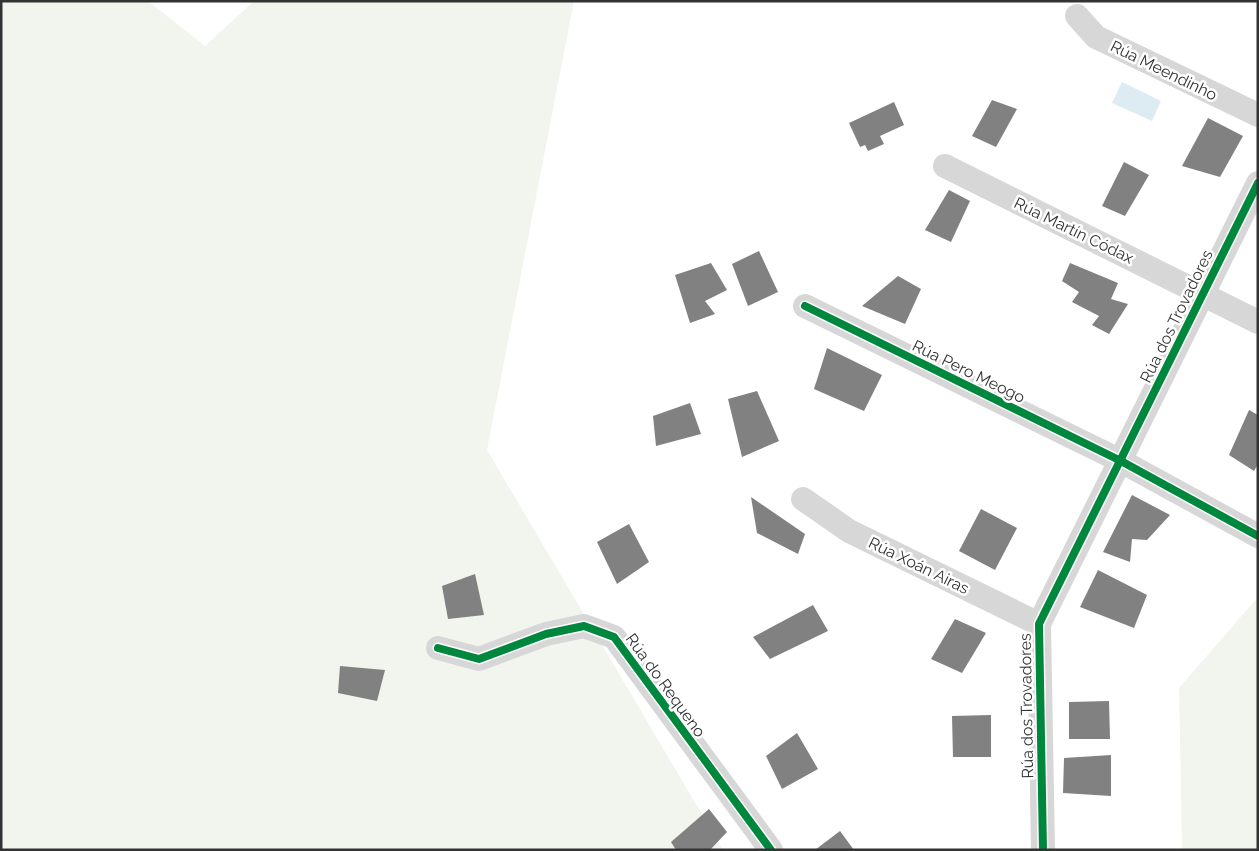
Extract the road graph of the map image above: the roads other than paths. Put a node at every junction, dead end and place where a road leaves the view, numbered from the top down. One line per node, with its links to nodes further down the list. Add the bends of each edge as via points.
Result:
1 (1077, 16): 2 (street, Rúa Meendinho, via 1096,37)
2 (1258, 115)
3 (945, 166): 5 (street, Rúa Martín Códax)
4 (1258, 183): 5 (street, Rúa dos Trovadores)
5 (1202, 294): 7 (street, Rúa dos Trovadores); 8 (street, Rúa dos Trovadores)
6 (805, 306): 8 (street, Rúa Pero Meogo)
7 (1258, 322)
8 (1121, 461): 10 (street); 11 (street, Rúa dos Trovadores)
9 (803, 499): 11 (street, Rúa Xoán Airas, via 849,531)
10 (1258, 536)
11 (1039, 624): 14 (street, Rúa dos Trovadores)
12 (438, 648): 13 (street, Rúa do Requeno, via 479,659 546,634 584,626 614,637)
13 (771, 850)
14 (1043, 850)

